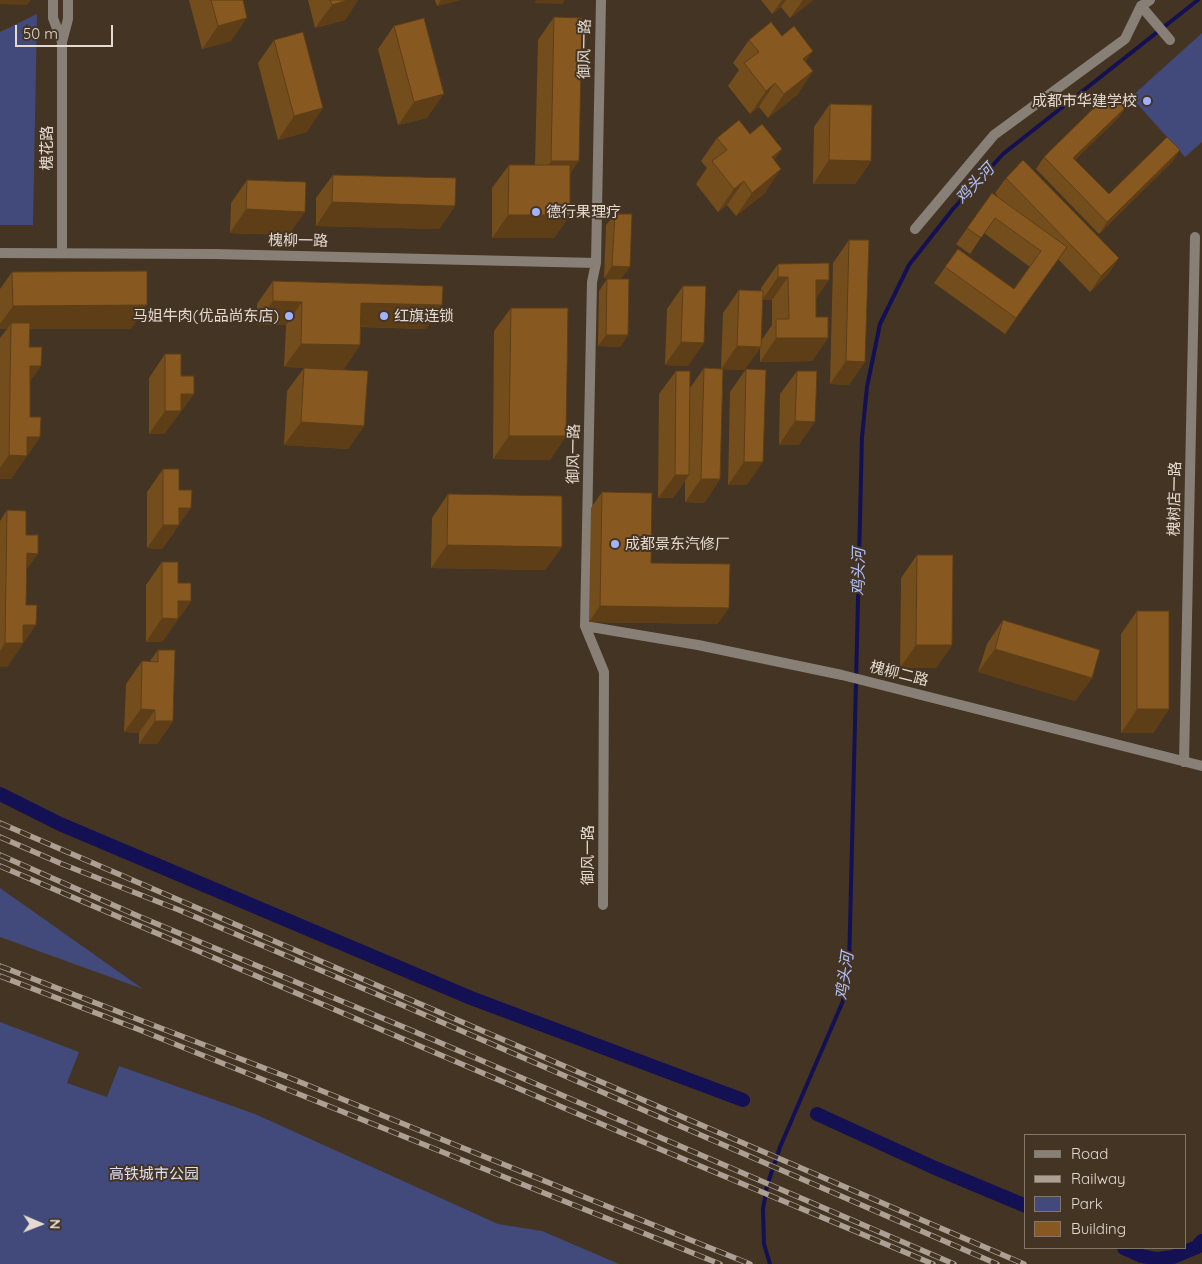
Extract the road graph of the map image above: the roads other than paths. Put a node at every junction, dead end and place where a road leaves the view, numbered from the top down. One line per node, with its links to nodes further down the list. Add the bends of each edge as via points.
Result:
1 (53, 0): 6 (street, 槐花路, via 53,18)
2 (68, 0): 6 (street, 槐花路, via 68,19)
3 (601, 0): 11 (street, 御风一路)
4 (1146, 3): 5 (street, via 1153,20); 7 (street, via 1125,38 994,135)
5 (1170, 40)
6 (62, 42): 10 (street, 槐花路)
7 (915, 228)
8 (1195, 237): 13 (street, 槐树店一路)
9 (0, 253): 10 (street, 槐柳一路)
10 (62, 253): 11 (street, 槐柳一路)
11 (596, 263): 12 (street, 御风一路, via 592,282)
12 (585, 626): 13 (street, 槐柳二路, via 842,675); 15 (street, 御风一路, via 604,672)
13 (1184, 762): 14 (street, 槐柳二路)
14 (1202, 766)
15 (603, 905)

